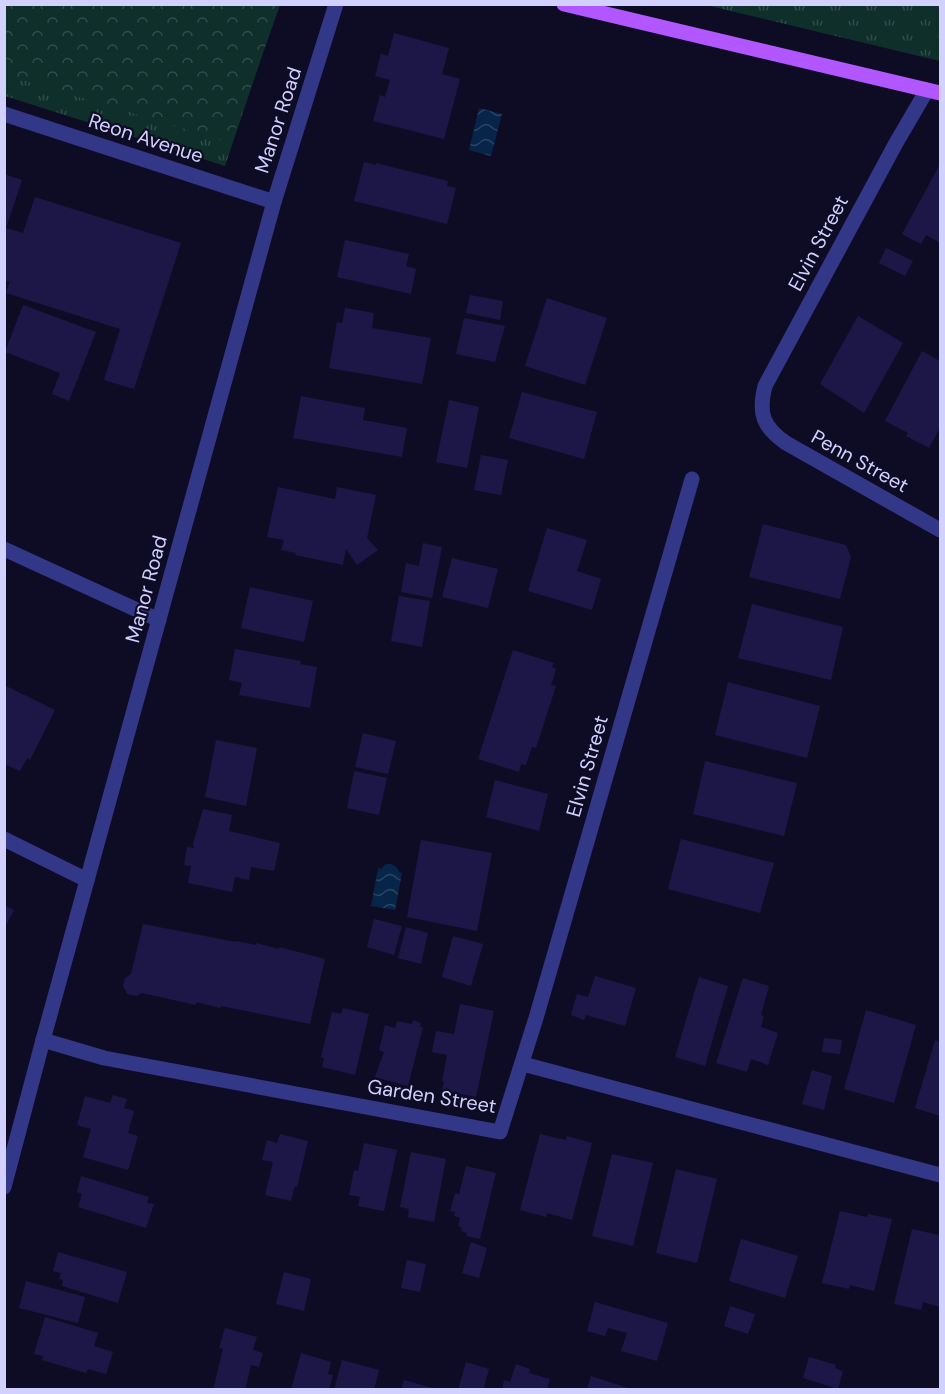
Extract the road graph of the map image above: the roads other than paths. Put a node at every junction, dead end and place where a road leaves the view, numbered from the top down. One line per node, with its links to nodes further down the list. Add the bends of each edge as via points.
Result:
1 (336, 4): 5 (street, Manor Road)
2 (564, 4): 3 (main road)
3 (934, 92): 6 (street, Elvin Street, via 896,143 765,386 761,404)
4 (4, 114): 5 (street, Reon Avenue)
5 (274, 202): 10 (street, Manor Road)
6 (764, 421): 8 (street, Penn Street, via 772,434 786,443)
7 (692, 479): 14 (street, Elvin Street)
8 (940, 530)
9 (4, 549): 10 (street)
10 (159, 621): 12 (street, Manor Road)
11 (4, 839): 12 (street)
12 (87, 880): 13 (street, Manor Road)
13 (43, 1040): 14 (street, Garden Street, via 104,1058 500,1132); 16 (street, Manor Road)
14 (523, 1064): 15 (street)
15 (940, 1174)
16 (4, 1186)

